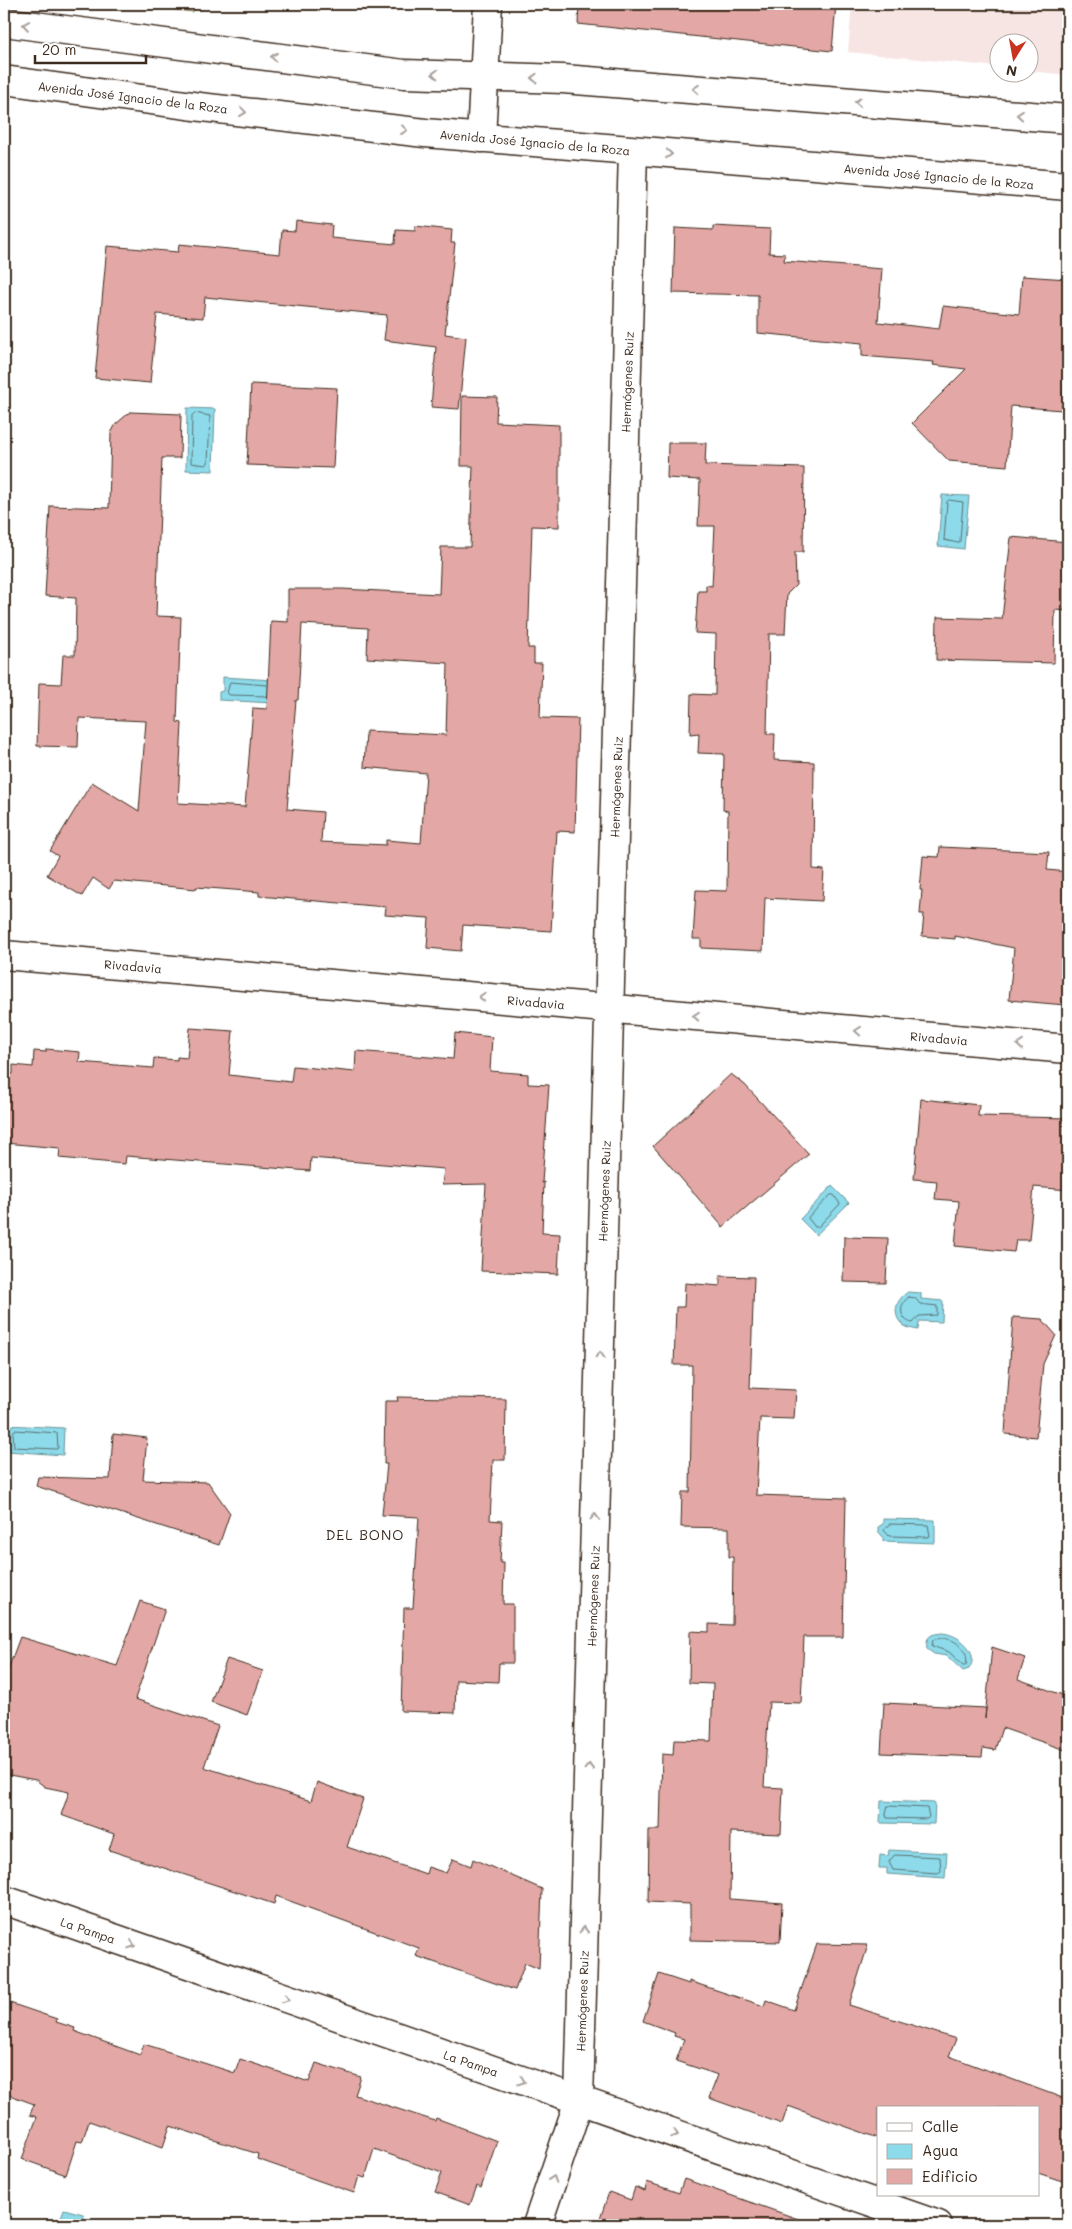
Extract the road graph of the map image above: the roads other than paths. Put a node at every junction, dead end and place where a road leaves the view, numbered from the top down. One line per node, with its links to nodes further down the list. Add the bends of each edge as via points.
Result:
1 (488, 4): 3 (street)
2 (4, 22): 3 (street, one-way to 2, via 404,74)
3 (484, 76): 5 (street, one-way to 3, via 563,79); 6 (street)
4 (4, 80): 6 (street, Avenida José Ignacio de la Roza, one-way to 6, via 201,107)
5 (1068, 119)
6 (481, 138): 7 (street, Avenida José Ignacio de la Roza)
7 (633, 151): 8 (street, Avenida José Ignacio de la Roza, one-way to 8); 10 (street, Hermógenes Ruiz)
8 (1068, 186)
9 (4, 955): 10 (street, Rivadavia, one-way to 9)
10 (609, 1009): 11 (street, Rivadavia, one-way to 10); 13 (street, Hermógenes Ruiz, one-way to 10)
11 (1068, 1049)
12 (4, 1900): 13 (street, La Pampa, one-way to 13)
13 (579, 2101): 14 (street, Hermógenes Ruiz, one-way to 13); 15 (street, La Pampa, one-way to 15)
14 (537, 2225)
15 (938, 2225)

